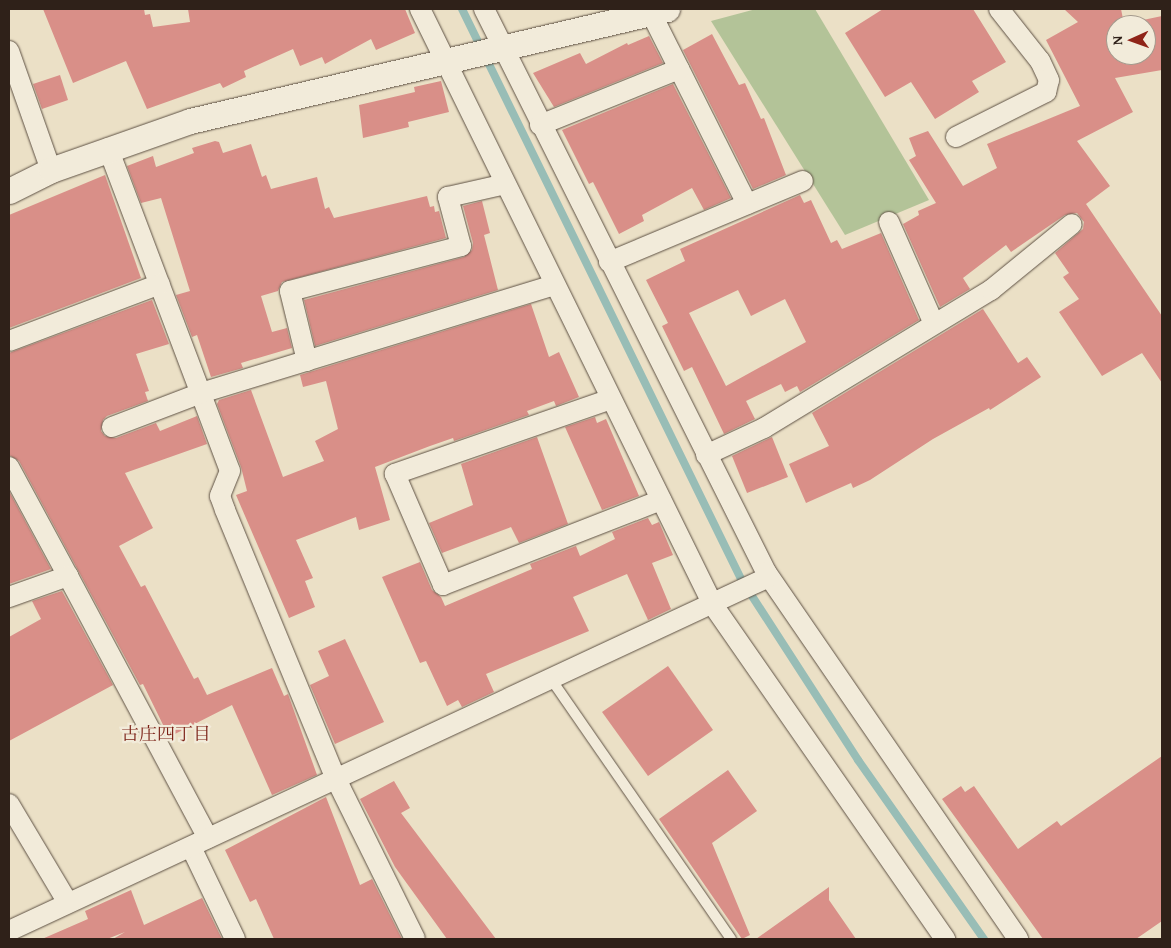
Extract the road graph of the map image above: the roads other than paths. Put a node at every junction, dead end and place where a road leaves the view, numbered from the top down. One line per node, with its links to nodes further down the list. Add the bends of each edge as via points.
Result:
1 (420, 9): 7 (street)
2 (484, 9): 5 (street)
3 (999, 9): 10 (street, via 1040,61 1049,80 1046,92)
4 (659, 11): 5 (street); 8 (street)
5 (501, 48): 7 (street); 9 (street)
6 (9, 51): 12 (street)
7 (444, 61): 11 (street, via 190,121); 14 (street)
8 (679, 69): 9 (street); 16 (street)
9 (540, 125): 19 (street)
10 (956, 137)
11 (108, 148): 12 (street); 20 (street)
12 (51, 170): 15 (street)
13 (803, 181): 16 (street)
14 (505, 184): 21 (street); 24 (street, via 448,197 461,246 290,291)
15 (9, 191)
16 (747, 204): 19 (street)
17 (889, 222): 22 (street)
18 (1072, 224): 22 (street, via 991,290)
19 (608, 262): 28 (street)
20 (160, 284): 23 (street); 25 (street)
21 (554, 285): 24 (street); 26 (street)
22 (934, 324): 28 (street, via 764,428)
23 (9, 342)
24 (307, 360): 25 (street)
25 (201, 393): 27 (street); 36 (street, via 230,471 220,496)
26 (611, 399): 30 (street); 30 (street, via 395,474 444,585)
27 (112, 427)
28 (706, 455): 32 (street)
29 (9, 467): 31 (street)
30 (661, 500): 34 (street)
31 (68, 576): 33 (street); 38 (street)
32 (769, 577): 34 (street); 45 (street)
33 (9, 597)
34 (712, 604): 35 (street); 44 (street)
35 (551, 679): 36 (street); 43 (lane)
36 (336, 779): 38 (street); 42 (street)
37 (9, 804): 39 (street)
38 (200, 843): 39 (street); 41 (street)
39 (68, 904): 40 (street)
40 (9, 931)
41 (235, 939)
42 (415, 939)
43 (731, 939)
44 (945, 939)
45 (1018, 939)

